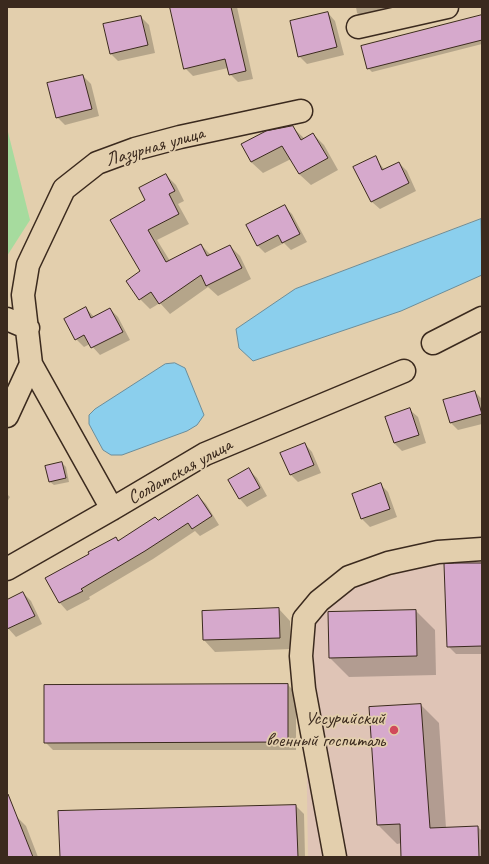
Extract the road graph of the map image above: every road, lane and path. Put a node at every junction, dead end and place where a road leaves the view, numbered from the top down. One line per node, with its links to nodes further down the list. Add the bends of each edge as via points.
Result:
1 (447, 7): 2 (street)
2 (358, 27)
3 (301, 111): 6 (street, Лазурная улица, via 180,137 135,149 97,163 64,190 28,265 23,295)
4 (482, 318): 7 (street)
5 (7, 319): 6 (street)
6 (28, 328): 8 (street, Лазурная улица)
7 (433, 343)
8 (31, 364): 10 (street, Лазурная улица); 11 (street)
9 (404, 372): 11 (street, Солдатская улица, via 205,454)
10 (7, 416)
11 (112, 510): 13 (street, Солдатская улица)
12 (482, 549): 14 (street, via 438,552 388,563 349,577 319,601 304,619 301,656 304,688)
13 (7, 569)
14 (336, 857)

